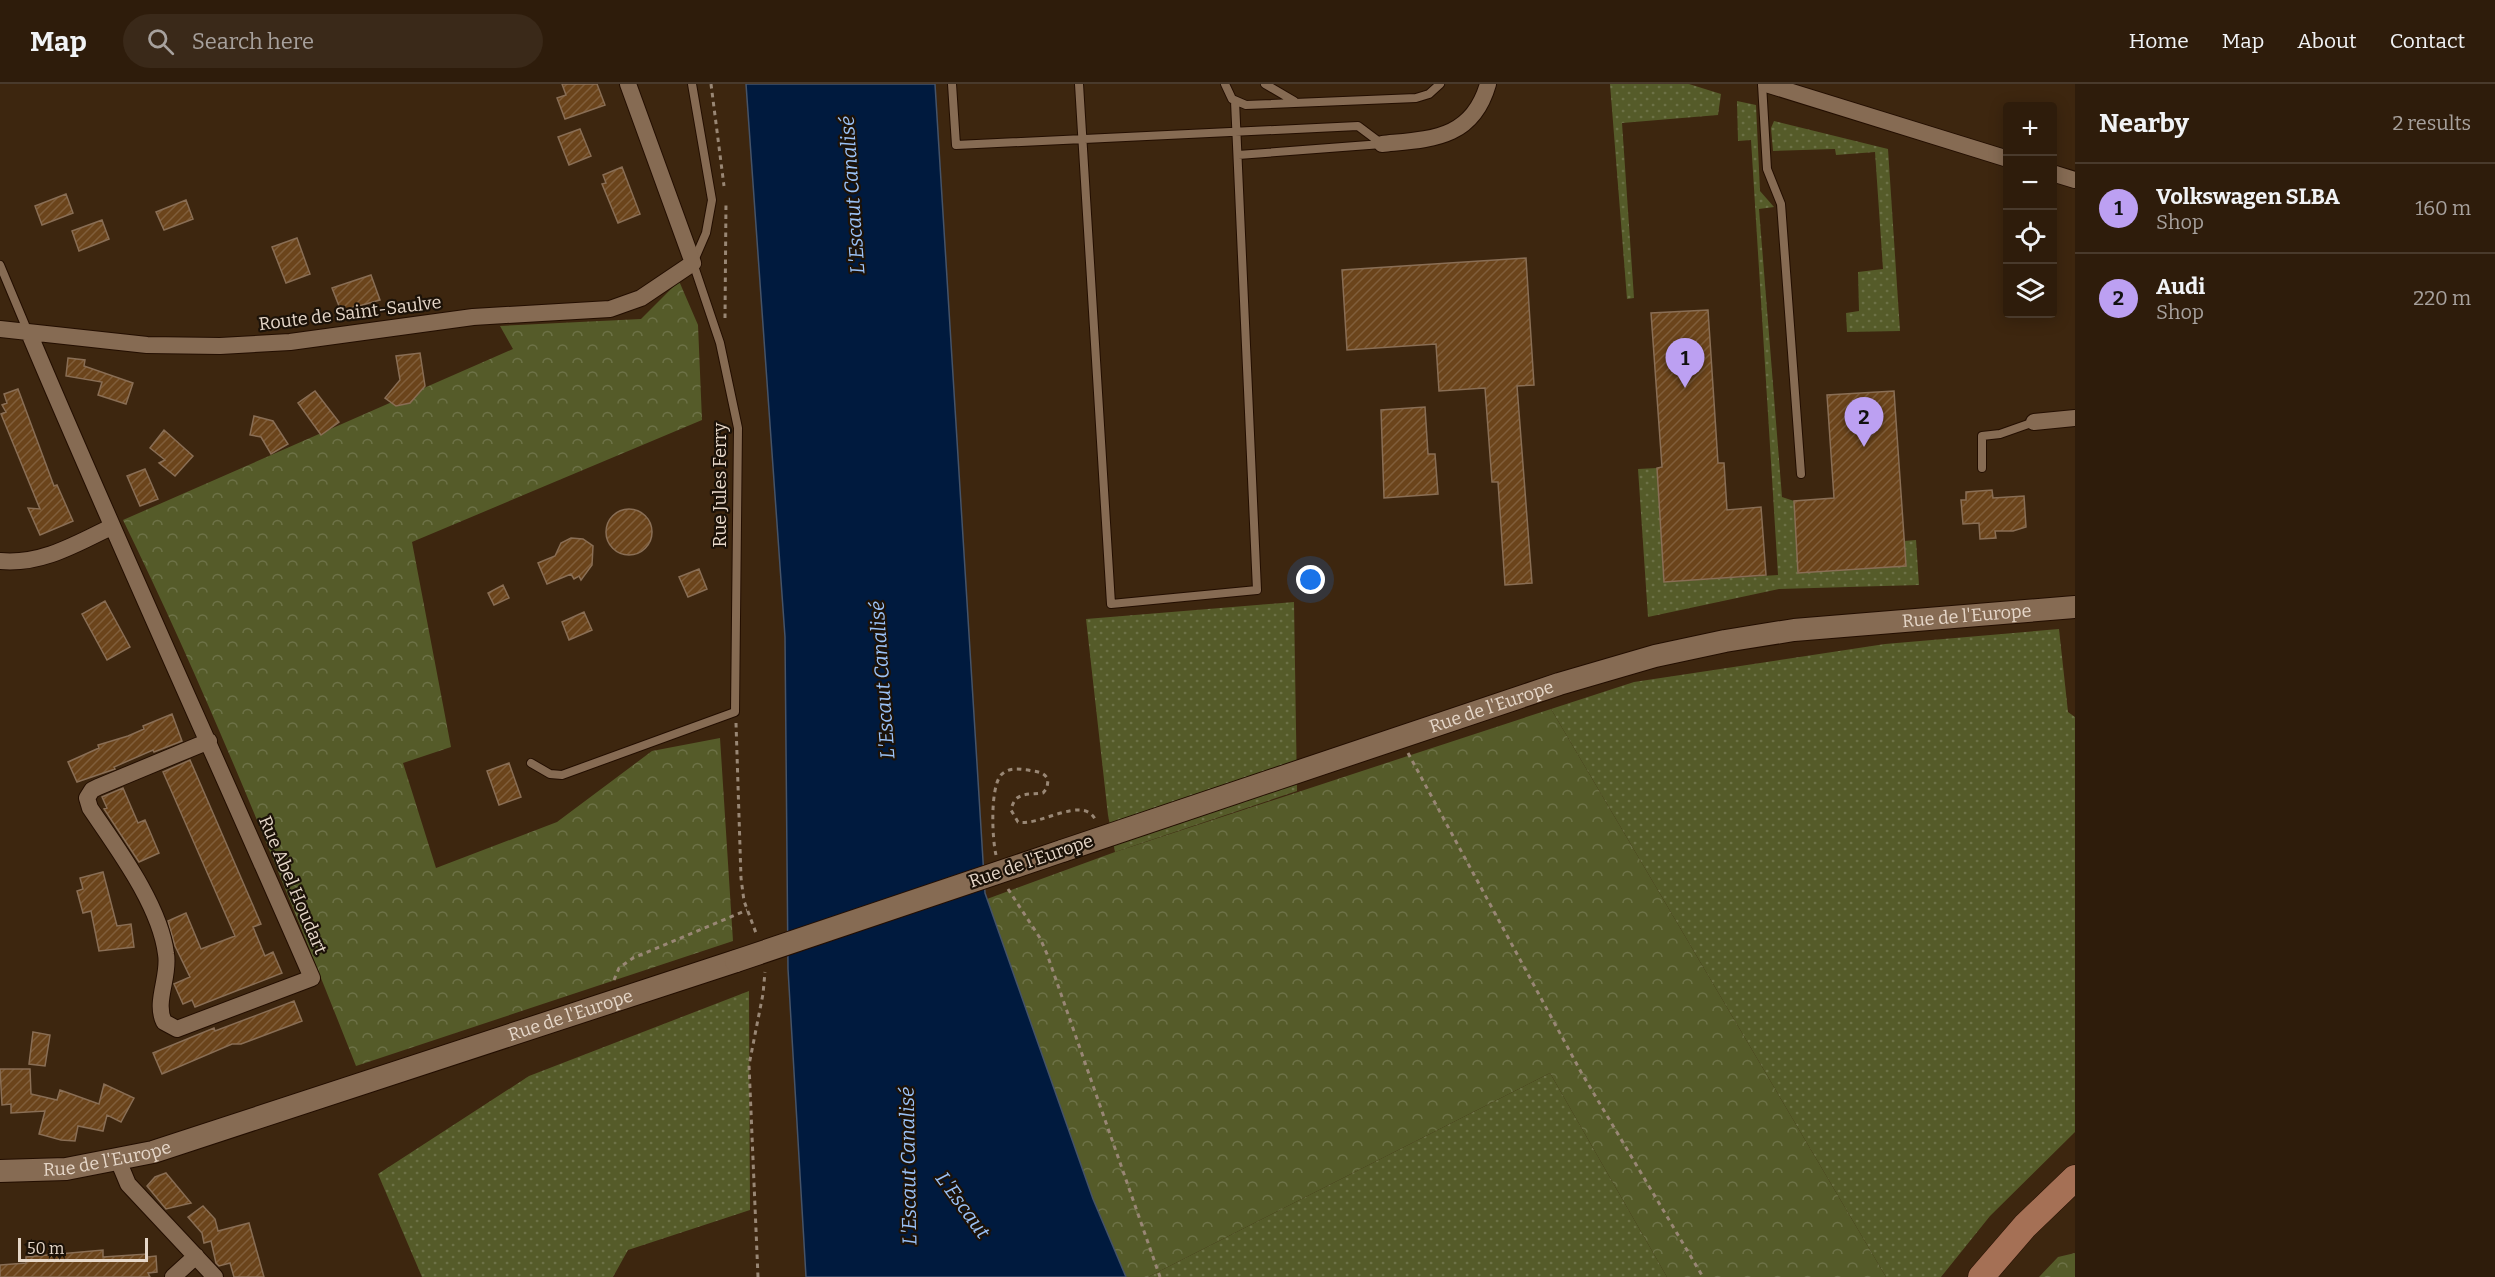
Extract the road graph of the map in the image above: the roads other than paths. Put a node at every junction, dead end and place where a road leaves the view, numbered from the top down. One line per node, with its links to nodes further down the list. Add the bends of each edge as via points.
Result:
1 (628, 84): 19 (street)
2 (692, 84): 19 (lane, via 712,201 706,233)
3 (952, 84): 13 (lane, via 956,145)
4 (1079, 84): 13 (lane)
5 (1225, 84): 10 (lane)
6 (1265, 84): 11 (lane)
7 (1440, 84): 11 (lane, via 1429,94 1416,98)
8 (1488, 84): 14 (street, via 1474,112 1447,135)
9 (1764, 84): 16 (street); 26 (lane, via 1767,169 1781,204)
10 (1235, 101): 11 (lane, via 1246,105); 12 (lane)
11 (1300, 103)
12 (1237, 133): 13 (lane); 14 (lane, via 1358,126); 15 (lane)
13 (1083, 141): 15 (lane, via 1111,604 1257,590)
14 (1382, 144): 15 (lane)
15 (1238, 155)
16 (2003, 158)
17 (2057, 175): 18 (street)
18 (2075, 180)
19 (693, 263): 22 (street, Route de Saint-Saulve, via 641,298 610,309 472,317 244,345 134,344); 31 (lane, Rue Jules Ferry, via 720,343 738,428 735,712 562,775 550,774)
20 (0, 265): 22 (lane)
21 (0, 329): 22 (street, Route de Saint-Saulve)
22 (28, 333): 27 (street)
23 (2075, 418): 24 (street)
24 (2034, 422): 25 (lane, via 2001,434 1982,436)
25 (1982, 468)
26 (1801, 474)
27 (111, 527): 28 (street, via 45,557); 30 (street)
28 (0, 561)
29 (2075, 608): 32 (street, Rue de l'Europe, bridge, via 1817,627 1725,640 1582,677 207,1136)
30 (209, 741): 30 (street, Rue Abel Houdart, via 312,978 182,1029 172,1028 162,1018 167,966 164,944 142,891 87,798 98,786)
31 (531, 763)
32 (118, 1160): 33 (street, Rue de l'Europe, via 66,1169); 35 (street, via 128,1184)
33 (0, 1171)
34 (2075, 1178): 38 (main road, via 2025,1226)
35 (196, 1256): 36 (street); 37 (street)
36 (173, 1277)
37 (215, 1277)
38 (1981, 1277)

